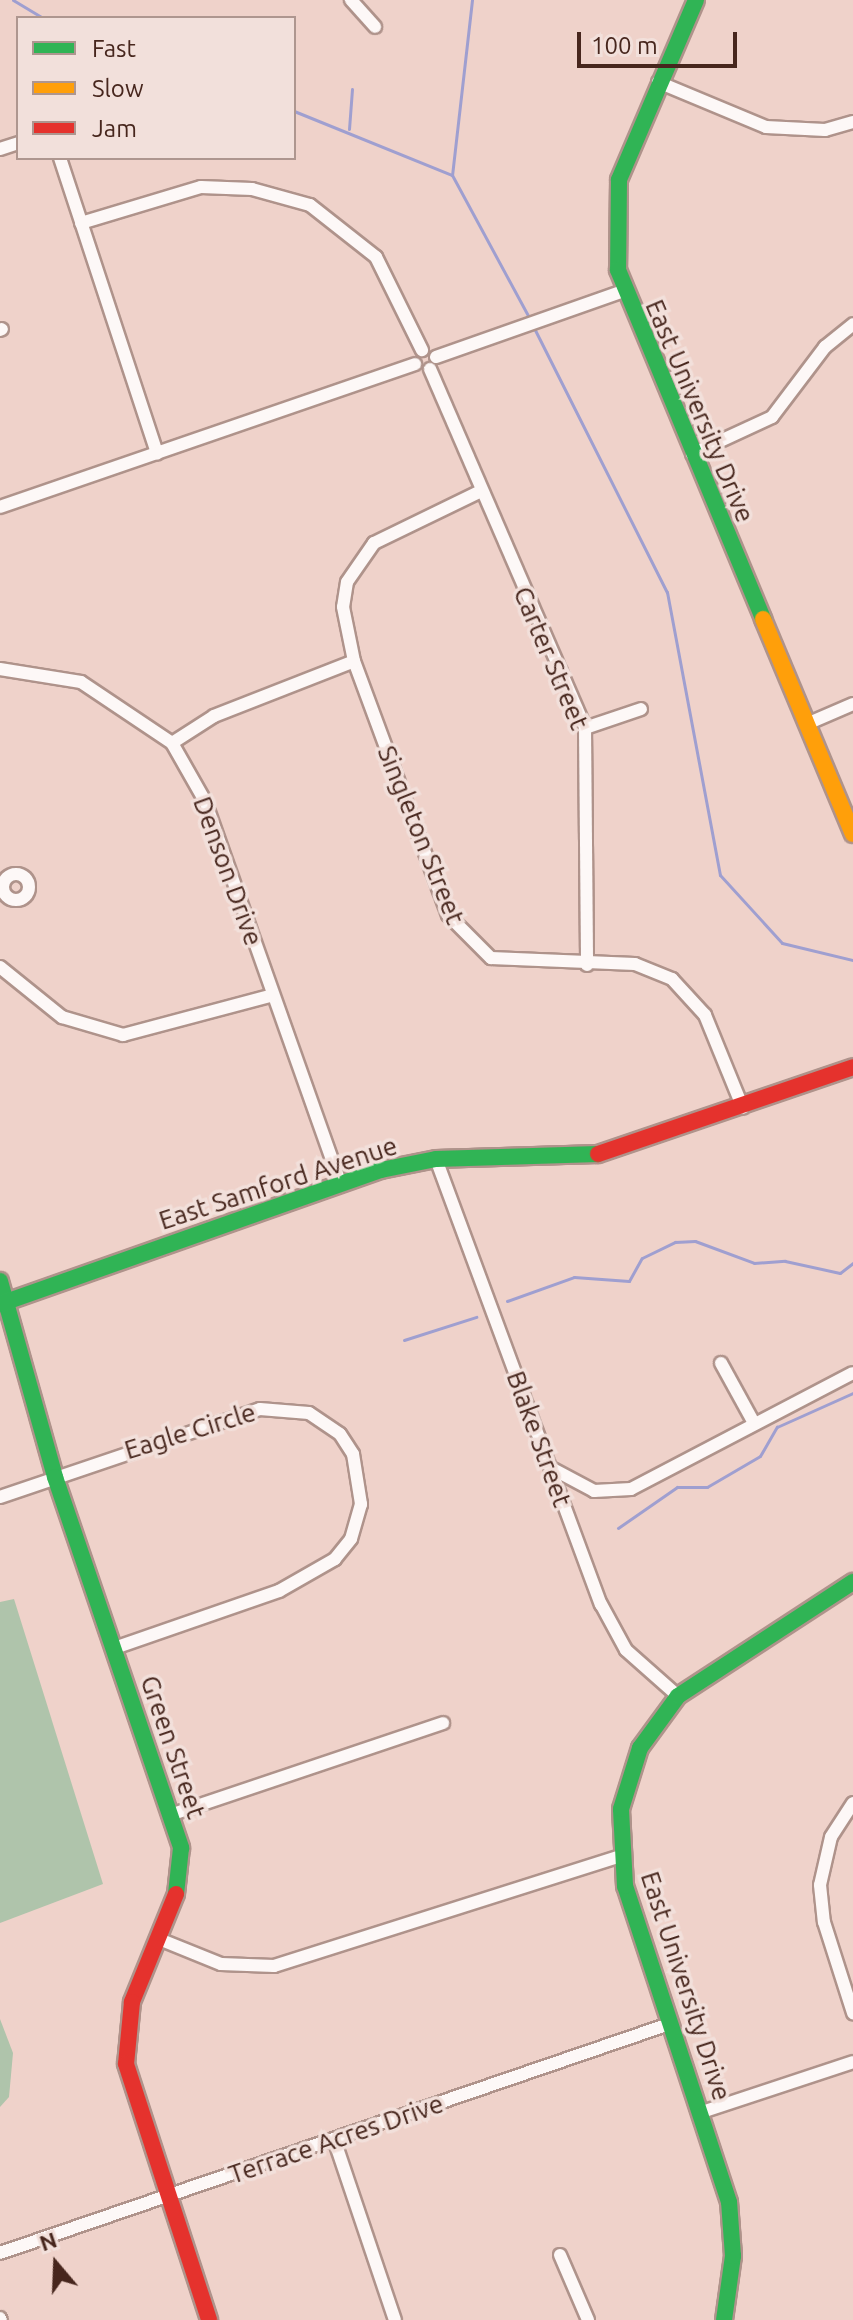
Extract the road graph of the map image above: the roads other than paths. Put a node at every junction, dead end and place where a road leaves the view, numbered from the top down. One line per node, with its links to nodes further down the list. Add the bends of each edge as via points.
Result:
1 (351, 0): 3 (street)
2 (696, 0): 4 (street, East University Drive)
3 (375, 27)
4 (658, 82): 5 (street, via 766,127 825,130); 8 (street, East University Drive, via 619,180 614,245)
5 (853, 122)
6 (61, 160): 7 (street)
7 (81, 223): 10 (street, via 201,187 252,189 310,205 376,257); 14 (street)
8 (623, 291): 11 (street); 15 (street, East University Drive)
9 (853, 324): 15 (street, via 825,347 772,417)
10 (422, 350): 11 (street); 12 (street)
11 (436, 357): 13 (street)
12 (415, 364): 13 (street); 14 (street)
13 (430, 369): 16 (street, Carter Street)
14 (157, 453): 17 (street)
15 (692, 454): 22 (street, East University Drive)
16 (479, 492): 18 (street, Singleton Street, via 393,530 358,561 343,607); 23 (street, Carter Street)
17 (0, 507)
18 (354, 661): 24 (street, via 214,716); 26 (street, Singleton Street, via 462,936 491,958)
19 (0, 669): 24 (street, Denson Drive, via 81,682)
20 (853, 704): 22 (street)
21 (641, 709): 23 (street)
22 (809, 723): 25 (street, East University Drive)
23 (585, 728): 26 (street, Carter Street)
24 (172, 743): 28 (street, Denson Drive, via 205,801)
25 (853, 834)
26 (587, 965): 30 (street, Singleton Street, via 635,964 682,986 711,1027)
27 (0, 967): 28 (street, via 62,1017 123,1035)
28 (273, 995): 32 (street, Denson Drive)
29 (853, 1067): 30 (street, East Samford Avenue)
30 (743, 1108): 31 (street, East Samford Avenue, via 592,1157)
31 (436, 1159): 32 (street, East Samford Avenue); 38 (street, Blake Street)
32 (340, 1183): 34 (street, East Samford Avenue)
33 (0, 1281): 34 (street, Green Street)
34 (3, 1303): 39 (street, Green Street)
35 (721, 1363): 37 (street)
36 (853, 1373): 37 (street)
37 (754, 1423): 38 (street, via 631,1489 594,1491)
38 (551, 1468): 43 (street, Blake Street, via 612,1628)
39 (55, 1477): 40 (street, Eagle Circle); 42 (street, Green Street); 42 (street, Eagle Circle, via 260,1409 320,1418 353,1454 359,1516 335,1559 279,1591)
40 (0, 1497)
41 (853, 1582): 43 (street, East University Drive)
42 (114, 1648): 46 (street, Green Street)
43 (678, 1696): 47 (street, East University Drive, via 648,1734 628,1778)
44 (443, 1723): 46 (street)
45 (853, 1803): 49 (street, via 831,1837 820,1885 824,1922)
46 (173, 1814): 48 (street, Green Street, via 181,1874)
47 (620, 1856): 48 (street, via 274,1966 221,1964); 50 (street, East University Drive)
48 (159, 1939): 54 (street, Green Street, via 132,2002 126,2064)
49 (853, 2013)
50 (672, 2023): 52 (street, East University Drive); 53 (street, Terrace Acres Drive)
51 (853, 2062): 52 (street)
52 (702, 2112): 60 (street, East University Drive, via 732,2220)
53 (334, 2139): 54 (street, Terrace Acres Drive); 58 (street)
54 (168, 2199): 55 (street, Terrace Acres Drive); 57 (street, Green Street)
55 (0, 2253)
56 (560, 2255): 59 (street)
57 (209, 2320)
58 (395, 2320)
59 (588, 2320)
60 (724, 2320)

